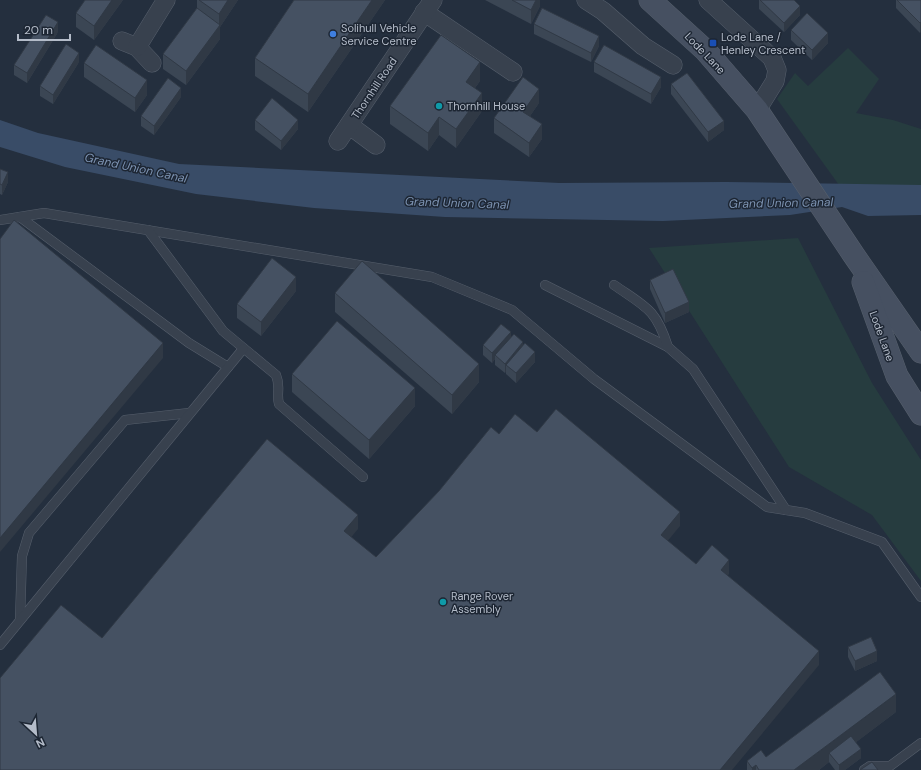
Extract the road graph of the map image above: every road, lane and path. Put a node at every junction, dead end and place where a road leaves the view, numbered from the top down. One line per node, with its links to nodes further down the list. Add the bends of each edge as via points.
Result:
1 (166, 0): 6 (street, via 130,44)
2 (586, 0): 7 (street, via 643,46)
3 (650, 0): 9 (main road, Lode Lane, via 706,50)
4 (708, 0): 9 (street, via 772,58 777,70 775,81)
5 (429, 6): 8 (street, Thornhill Road); 10 (street, Thornhill Road)
6 (152, 63)
7 (673, 65)
8 (513, 72)
9 (757, 110): 16 (main road, Lode Lane)
10 (349, 125): 11 (street, Thornhill Road); 12 (street, Thornhill Road)
11 (338, 141)
12 (376, 145)
13 (20, 217): 14 (lane); 15 (lane, via 44,213); 22 (lane, via 189,342)
14 (0, 220)
15 (148, 230): 20 (lane, via 223,331); 26 (lane, via 432,277 512,310 594,379 767,507)
16 (853, 254): 21 (main road, Lode Lane); 24 (main road, Lode Lane, via 897,376)
17 (545, 285): 19 (lane)
18 (614, 285): 19 (lane, via 646,307 656,318)
19 (668, 348): 26 (lane, via 693,369)
20 (243, 349): 22 (lane); 25 (lane, via 276,375 280,384 277,398 279,404)
21 (921, 352)
22 (228, 367): 23 (lane)
23 (189, 413): 28 (lane); 28 (lane, via 125,420 29,533 22,556)
24 (921, 414)
25 (363, 477)
26 (786, 510): 27 (lane, via 805,513 882,542)
27 (921, 597)
28 (20, 620): 29 (lane)
29 (0, 645)
30 (921, 743): 31 (lane, via 890,766 870,766)
31 (864, 770)

